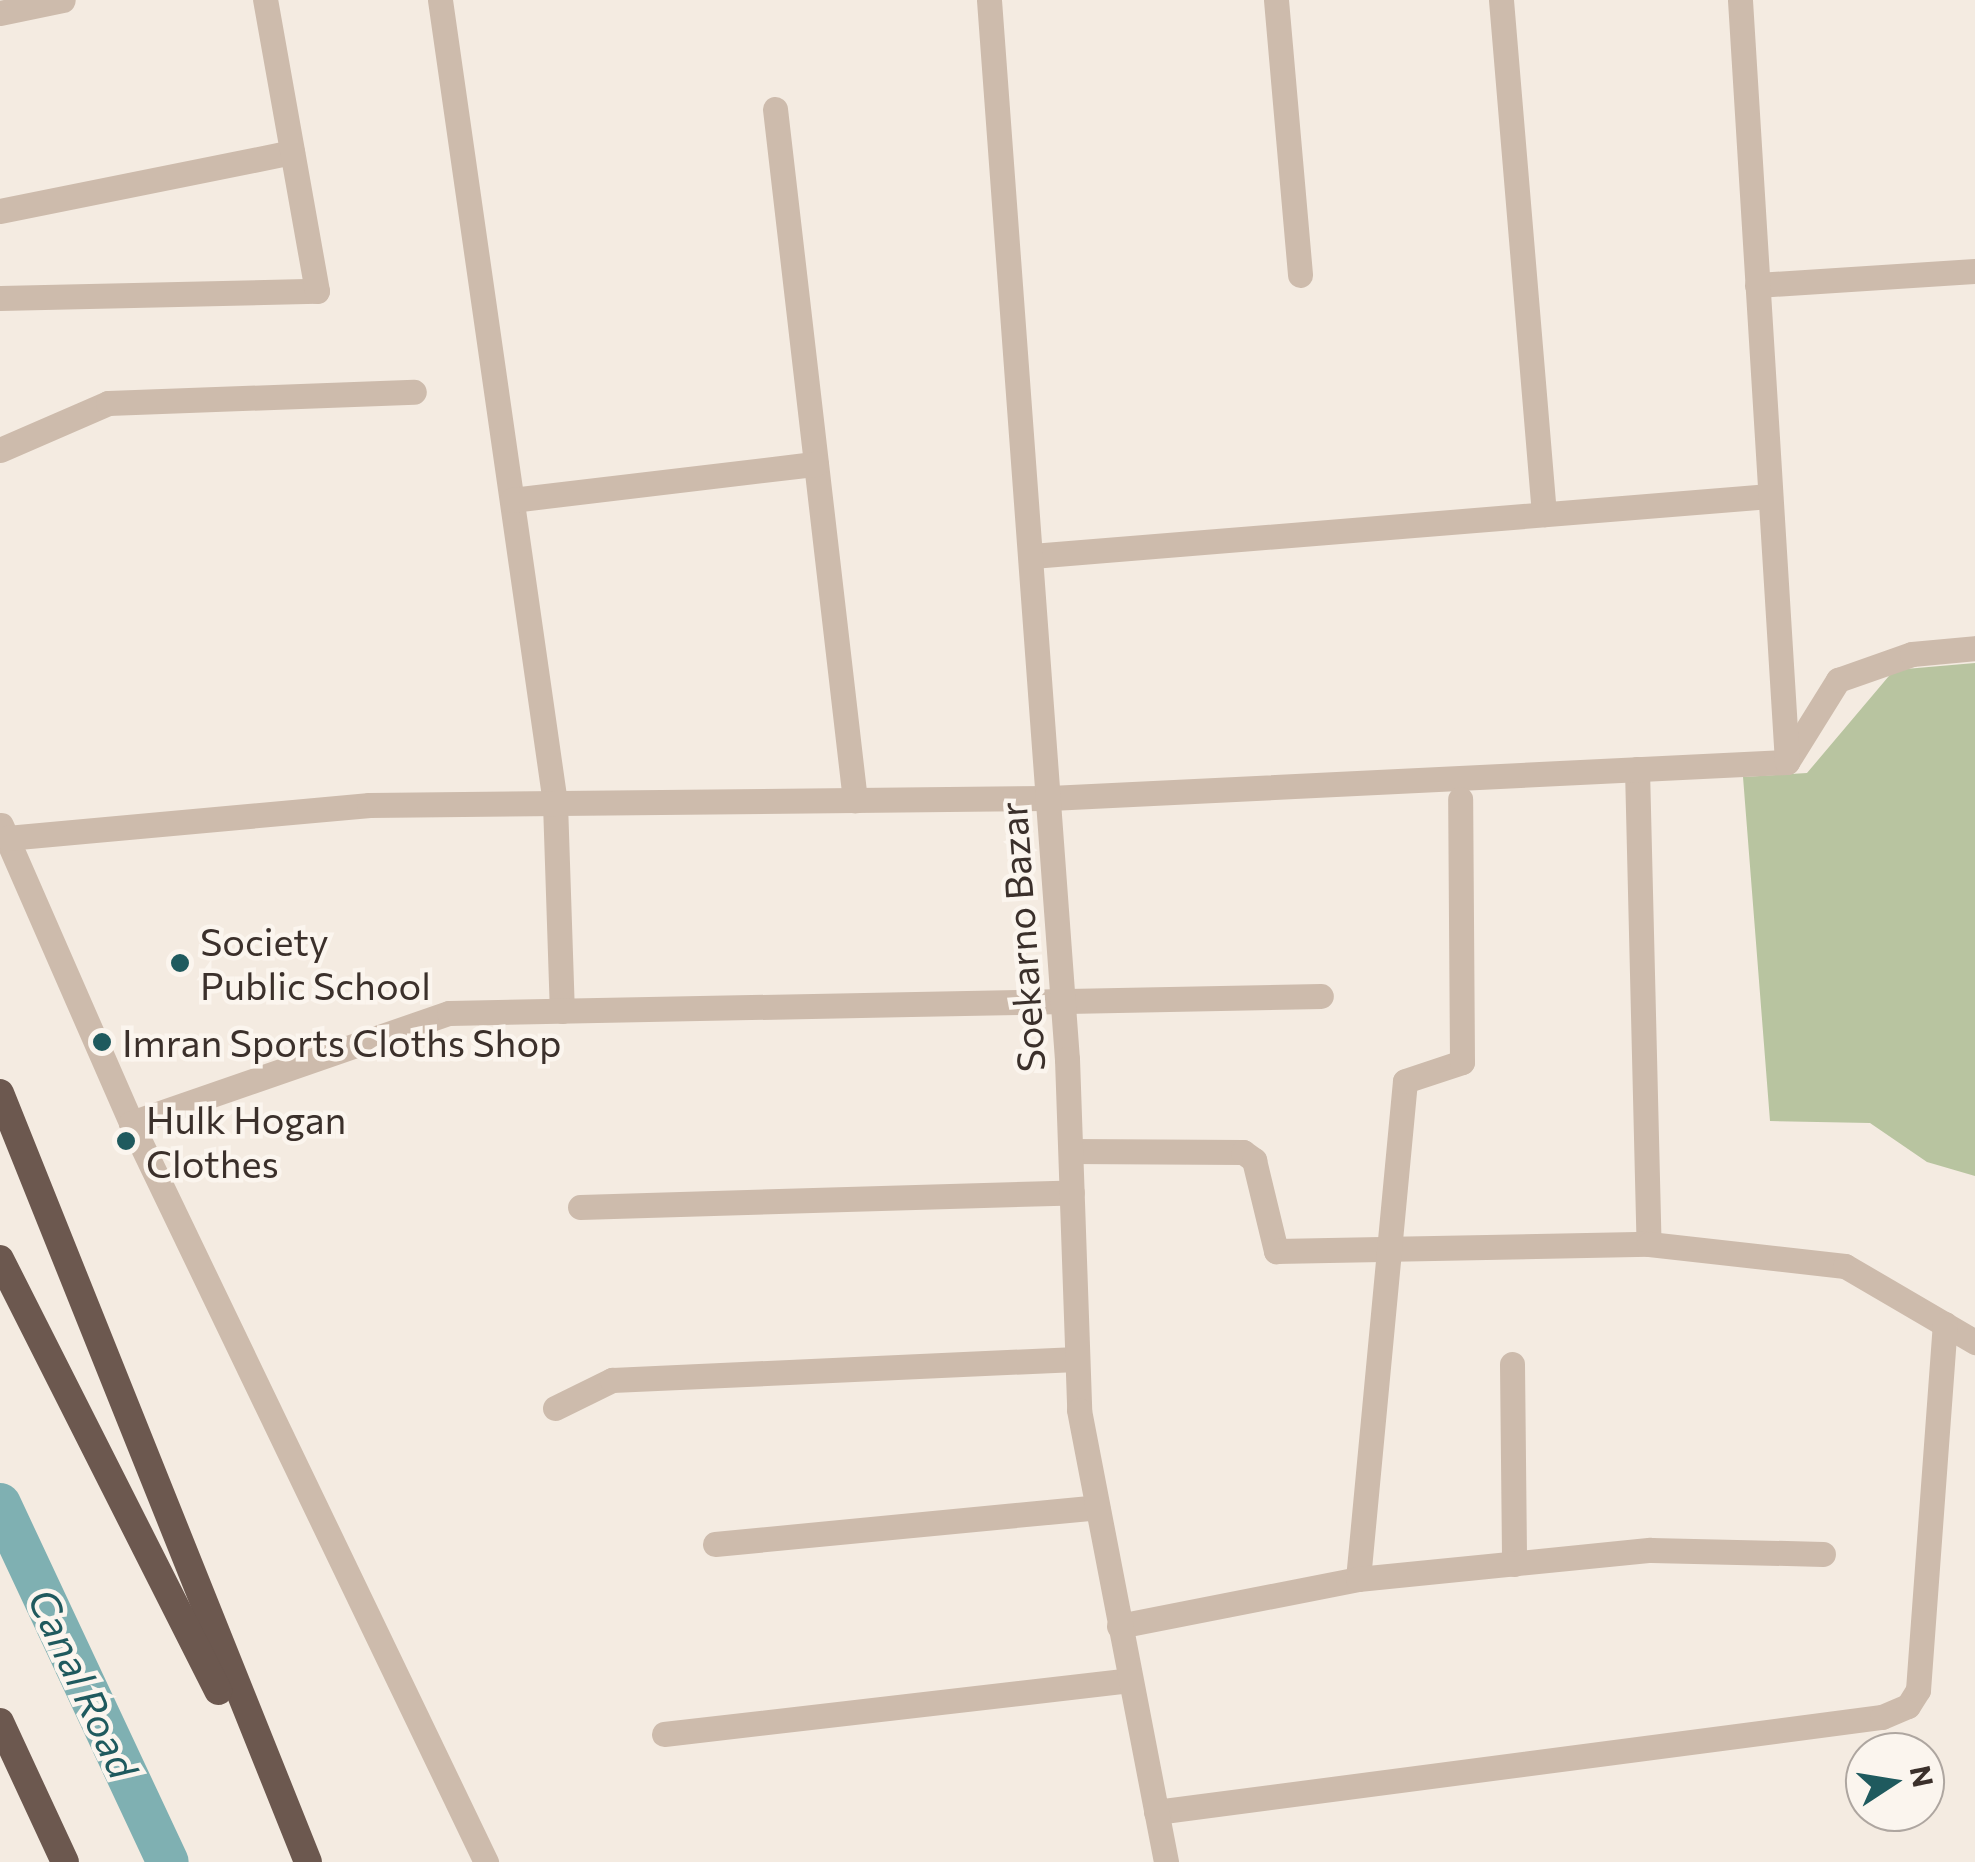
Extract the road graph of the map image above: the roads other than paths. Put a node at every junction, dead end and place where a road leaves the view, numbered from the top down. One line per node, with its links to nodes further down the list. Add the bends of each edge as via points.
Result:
1 (62, 0): 8 (street)
2 (265, 0): 10 (street)
3 (440, 0): 20 (street)
4 (989, 0): 22 (street, Soekarno Bazar)
5 (1276, 0): 13 (street)
6 (1501, 0): 21 (street)
7 (1740, 0): 14 (street)
8 (0, 12)
9 (775, 110): 18 (street)
10 (292, 152): 11 (street); 15 (street, via 317,291)
11 (0, 211)
12 (1975, 271): 14 (street)
13 (1300, 275)
14 (1757, 285): 19 (street)
15 (0, 298)
16 (414, 392): 17 (street, via 108,403)
17 (0, 450)
18 (816, 464): 20 (street); 28 (street)
19 (1770, 496): 21 (street); 24 (street)
20 (512, 500): 29 (street)
21 (1544, 514): 22 (street)
22 (1032, 556): 26 (street, Soekarno Bazar)
23 (1975, 648): 24 (street, via 1912,654 1838,680)
24 (1787, 762): 25 (street)
25 (1637, 769): 26 (street); 39 (street)
26 (1050, 798): 28 (street); 32 (street, Soekarno Bazar)
27 (1460, 799): 40 (street, via 1462,1062 1405,1081)
28 (856, 800): 29 (street)
29 (555, 803): 30 (street, via 368,806); 33 (street)
30 (4, 830): 35 (street)
31 (1322, 996): 32 (street)
32 (1063, 1002): 33 (street); 36 (street, Soekarno Bazar)
33 (562, 1011): 35 (street, via 450,1013)
34 (0, 1094): 59 (highway)
35 (131, 1123): 60 (street)
36 (1070, 1151): 37 (street, Soekarno Bazar); 40 (street, via 1243,1152 1254,1160 1276,1252)
37 (1072, 1192): 38 (street); 44 (street, Soekarno Bazar)
38 (580, 1207)
39 (1649, 1244): 40 (street); 42 (street, via 1845,1266)
40 (1384, 1249): 51 (street)
41 (0, 1259): 59 (highway)
42 (1945, 1324): 43 (street); 57 (street, via 1918,1690 1908,1706 1882,1717)
43 (1975, 1342)
44 (1077, 1358): 46 (street, via 612,1380); 47 (street, Soekarno Bazar)
45 (1512, 1364): 50 (street)
46 (555, 1408)
47 (1097, 1507): 48 (street); 52 (street, Soekarno Bazar)
48 (715, 1544)
49 (1823, 1554): 50 (street, via 1650,1550)
50 (1514, 1564): 51 (street)
51 (1358, 1578): 52 (street)
52 (1119, 1626): 53 (street, Soekarno Bazar)
53 (1130, 1680): 55 (street); 57 (street, Soekarno Bazar)
54 (0, 1722): 58 (highway)
55 (664, 1734)
56 (0, 1765): 58 (highway)
57 (1156, 1812): 61 (street, Soekarno Bazar)
58 (61, 1862)
59 (306, 1862)
60 (486, 1862)
61 (1166, 1862)

